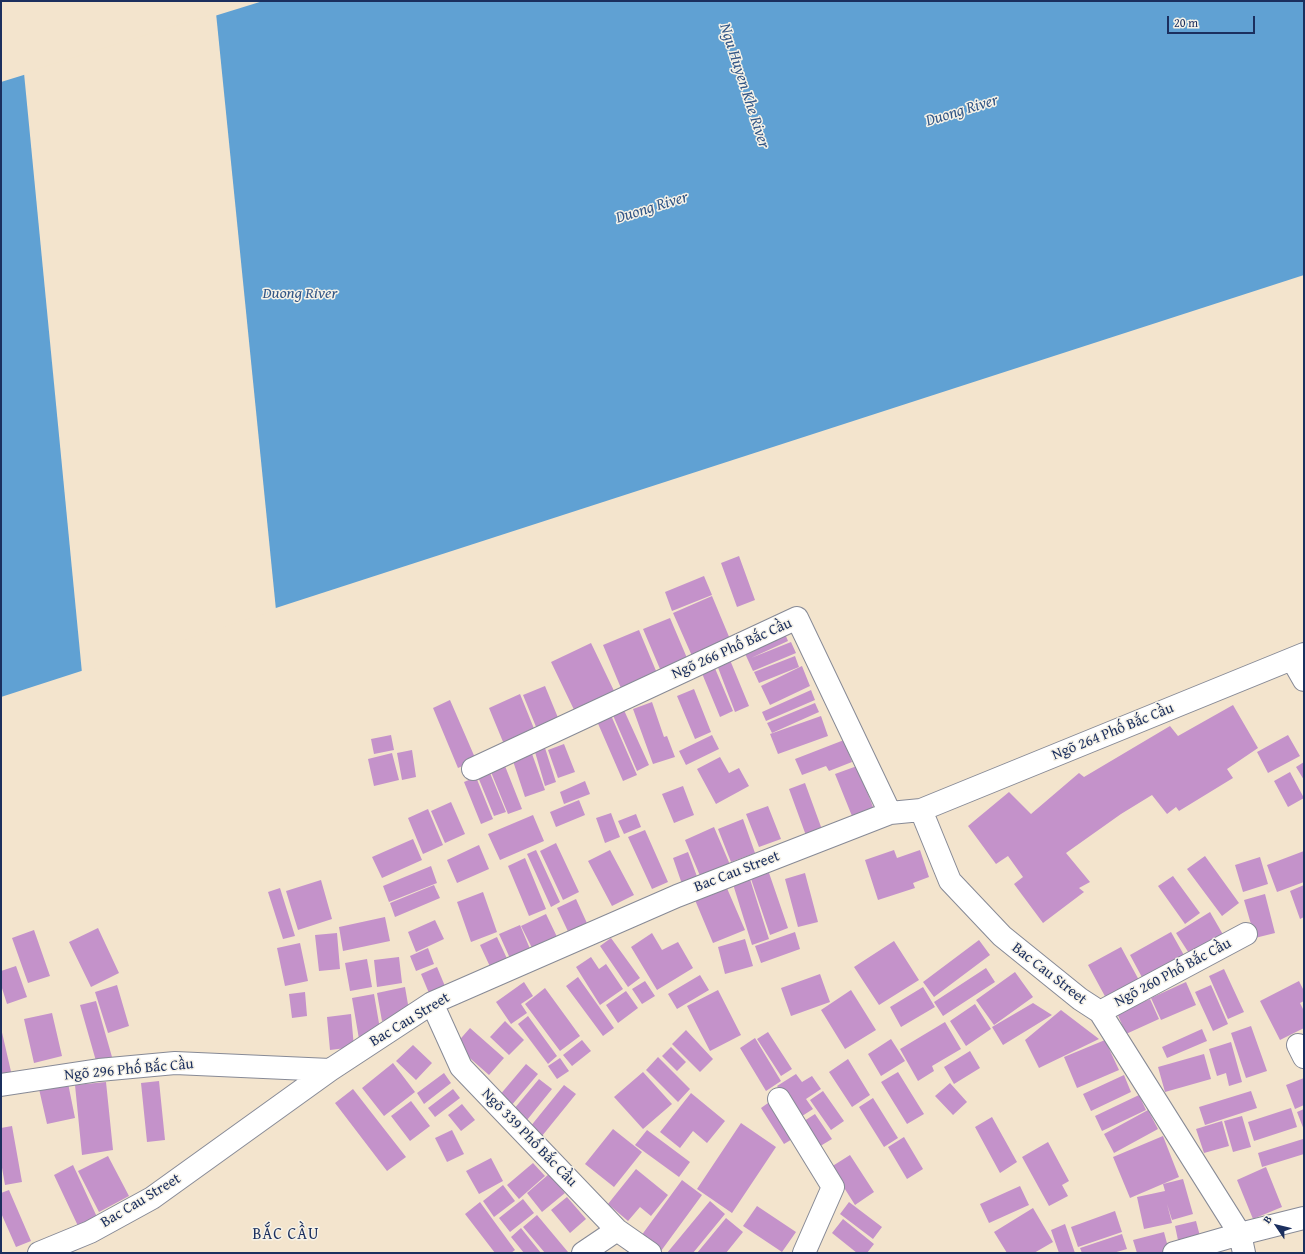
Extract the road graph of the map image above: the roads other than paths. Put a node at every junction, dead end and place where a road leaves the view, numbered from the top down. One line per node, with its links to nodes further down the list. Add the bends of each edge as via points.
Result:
1 (1298, 657): 2 (street); 4 (street, Ngõ 264 Phố Bắc Cầu)
2 (1304, 680)
3 (473, 769): 5 (street, Ngõ 266 Phố Bắc Cầu, via 796,618)
4 (921, 810): 5 (street, Bac Cau Street); 8 (street, Bac Cau Street, via 950,881 1002,936 1080,1000)
5 (890, 813): 7 (street, Bac Cau Street, via 677,896)
6 (1246, 934): 8 (street, Ngõ 260 Phố Bắc Cầu)
7 (432, 1003): 9 (street, Bac Cau Street); 13 (street, Ngõ 339 Phố Bắc Cầu, via 461,1067)
8 (1100, 1012): 14 (street, Bac Cau Street)
9 (330, 1070): 10 (street, Ngõ 296 Phố Bắc Cầu, via 175,1063 99,1070); 15 (street, Bac Cau Street, via 152,1198 90,1232)
10 (1, 1085)
11 (779, 1099): 18 (street, via 833,1187)
12 (1304, 1218): 14 (street)
13 (617, 1230): 16 (street); 17 (street, Ngõ 339 Phố Bắc Cầu)
14 (1242, 1243): 19 (street)
15 (39, 1253)
16 (583, 1253)
17 (650, 1253)
18 (804, 1253)
19 (1174, 1253)

